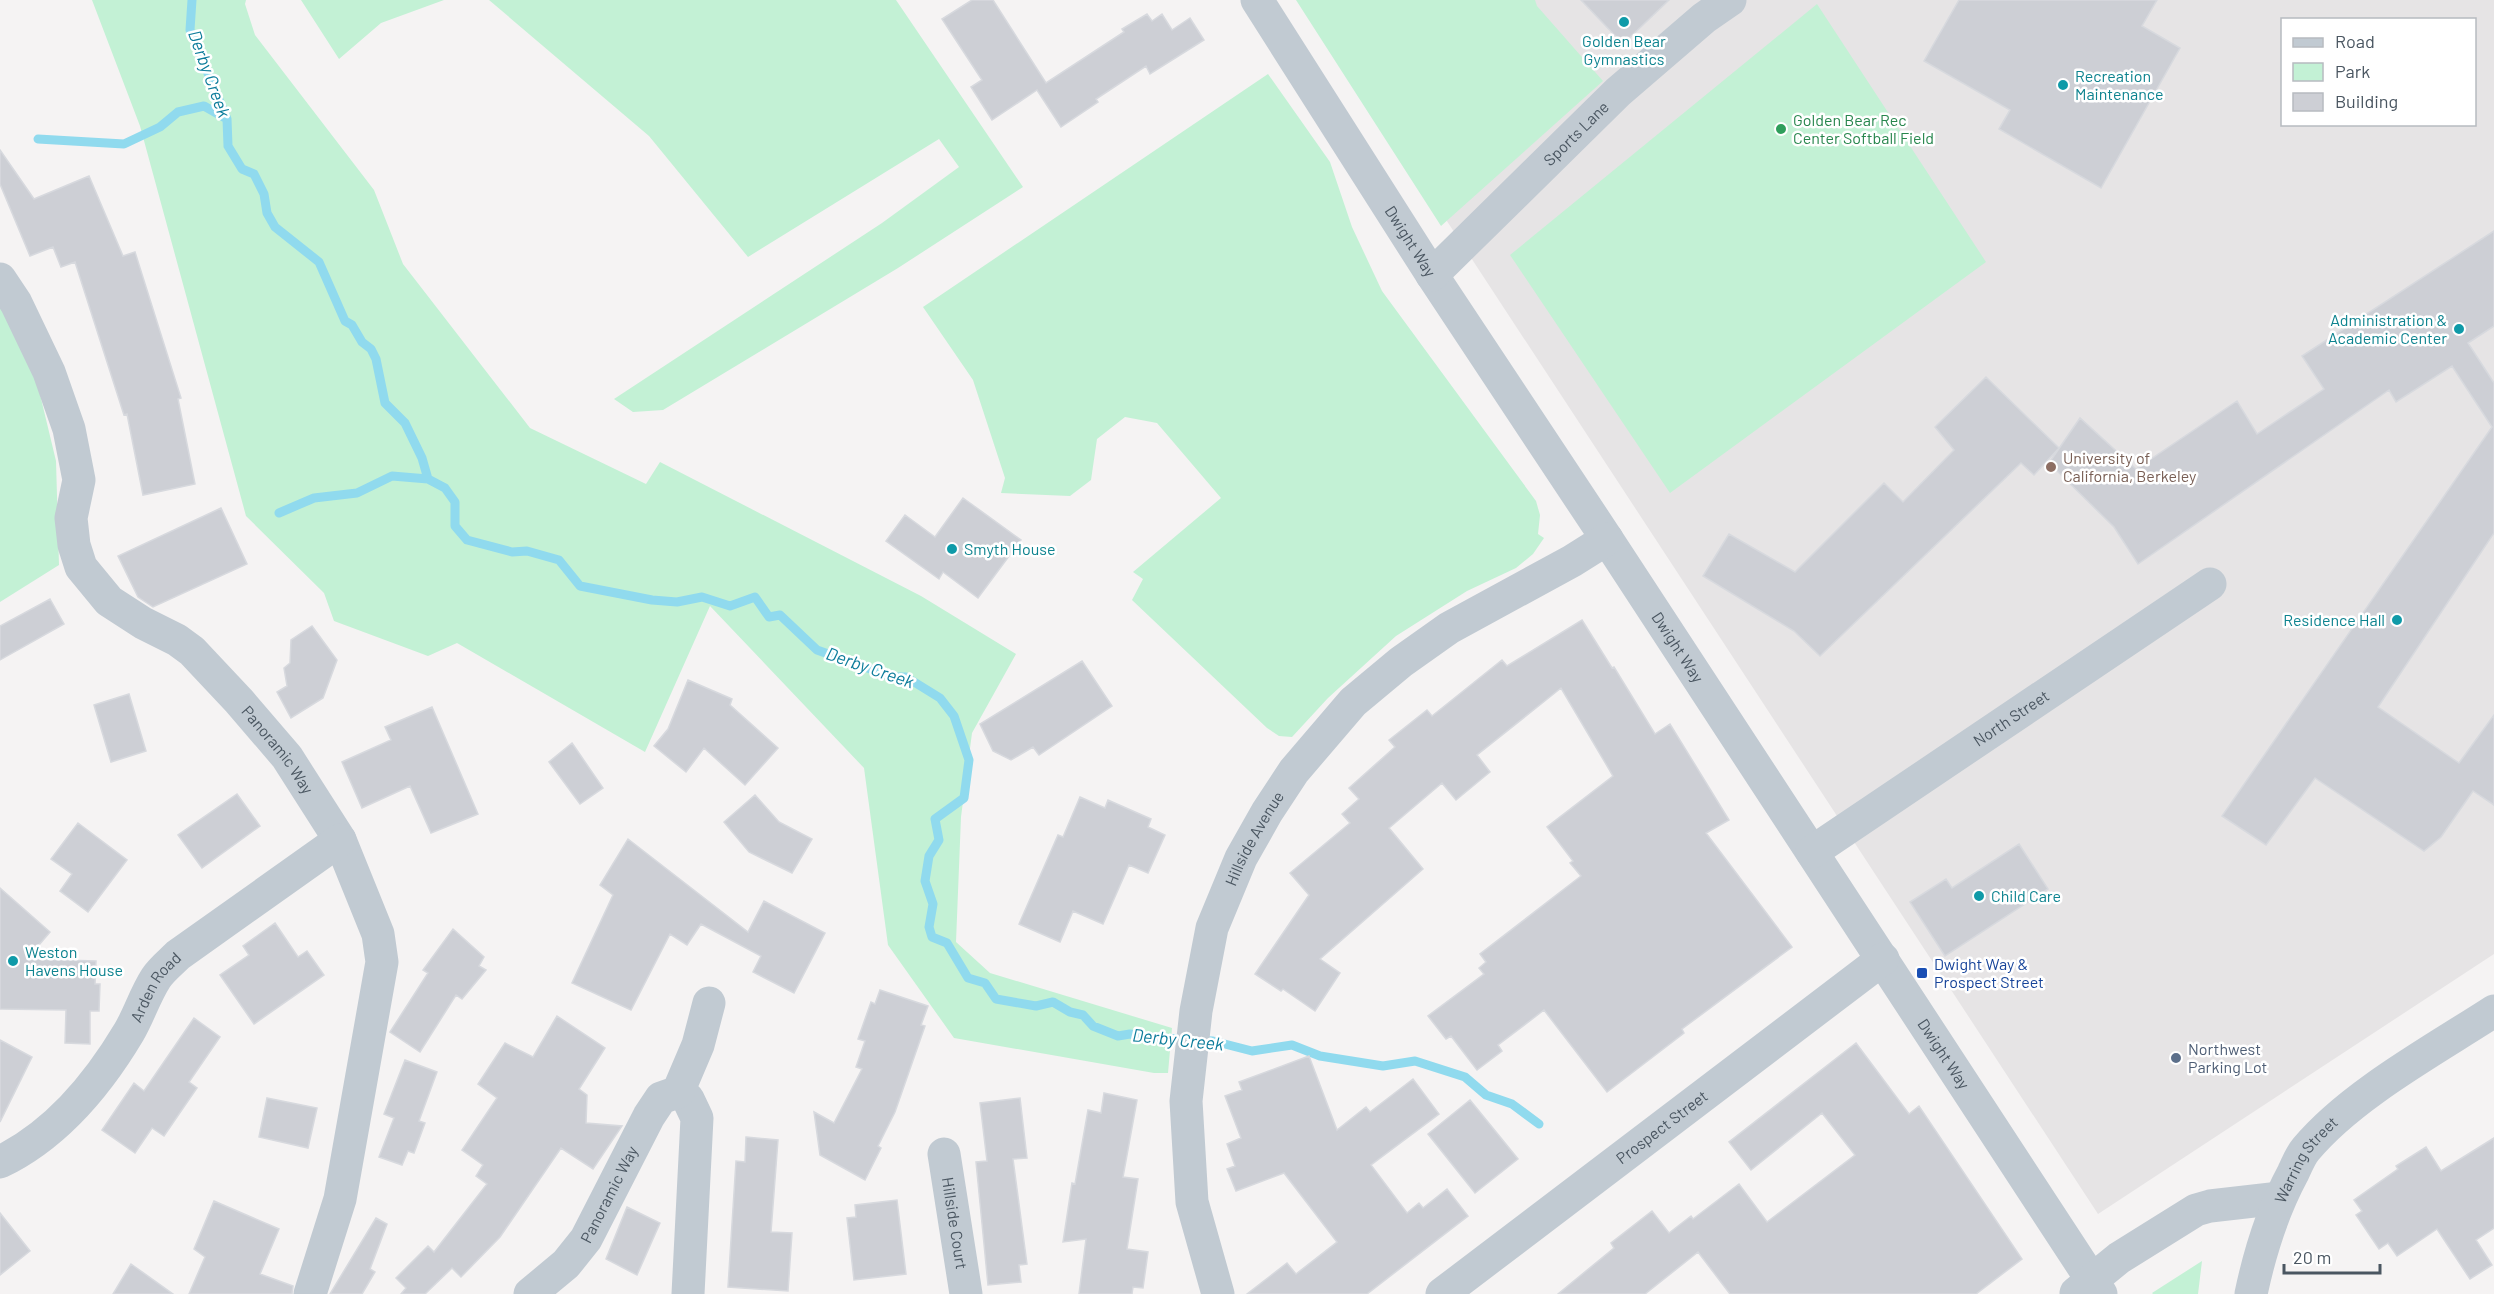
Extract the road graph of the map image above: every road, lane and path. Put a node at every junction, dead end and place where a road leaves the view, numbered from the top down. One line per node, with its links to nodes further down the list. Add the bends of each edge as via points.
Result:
1 (1257, 0): 3 (street, Dwight Way)
2 (1730, 0): 3 (street, Sports Lane, via 1618,92)
3 (1432, 275): 5 (street, Dwight Way)
4 (0, 279): 7 (street, Panoramic Way, via 50,372 69,429 79,480 71,518 81,567 109,601 192,651 287,757)
5 (1607, 539): 8 (street, Dwight Way); 21 (street, Hillside Avenue, via 1439,635 1353,702 1315,745 1267,812 1241,858 1212,928 1196,1011 1186,1101 1192,1202)
6 (2210, 584): 8 (street, North Street)
7 (340, 840): 14 (street, Arden Road, via 178,955 157,977 131,1030 104,1072 66,1115); 17 (street, Panoramic Way, via 378,934 382,962 340,1199)
8 (1812, 852): 9 (street, Dwight Way)
9 (1883, 959): 16 (street, Dwight Way); 22 (street, Prospect Street)
10 (709, 1004): 12 (street, via 698,1045)
11 (2494, 1011): 15 (street, Warring Street, via 2338,1117 2304,1150)
12 (678, 1092): 18 (street, Panoramic Way, via 661,1098 649,1116 586,1239 566,1264); 19 (street, via 688,1099 697,1118)
13 (944, 1154): 20 (street, Hillside Court)
14 (0, 1162)
15 (2280, 1198): 16 (street, Warring Street, via 2196,1210 2119,1258); 23 (street, via 2262,1245)
16 (2089, 1289)
17 (310, 1294)
18 (530, 1294)
19 (688, 1294)
20 (966, 1294)
21 (1218, 1294)
22 (1442, 1294)
23 (2251, 1294)

